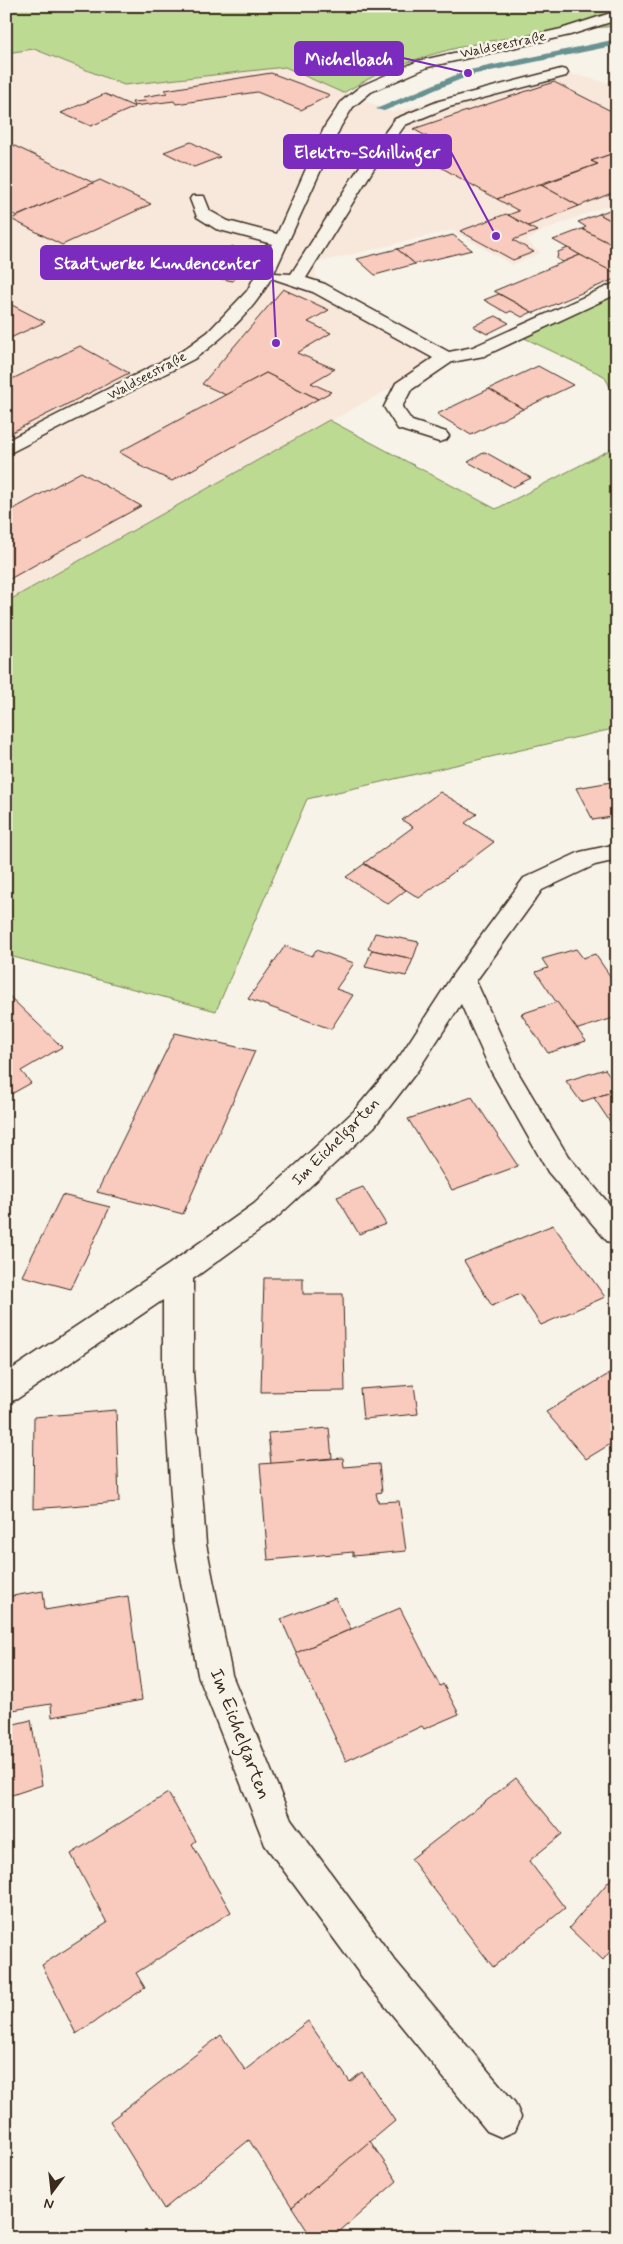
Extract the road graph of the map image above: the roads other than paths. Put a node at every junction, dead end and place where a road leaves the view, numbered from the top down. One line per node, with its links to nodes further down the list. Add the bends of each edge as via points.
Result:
1 (617, 15): 4 (street, Waldseestraße, via 565,32 423,64 366,89 347,104 333,126)
2 (561, 73): 6 (street, via 444,104 400,122 366,169)
3 (198, 199): 4 (street, via 203,214 222,225)
4 (282, 241): 5 (street, Waldseestraße)
5 (266, 275): 6 (street); 10 (street, Waldseestraße, via 237,314 188,355)
6 (296, 280): 8 (street, via 319,288)
7 (617, 287): 8 (street, via 478,352)
8 (446, 358): 9 (street, via 403,387 393,407 405,425)
9 (439, 436)
10 (6, 449)
11 (617, 852): 12 (street, Im Eichelgarten, via 589,858 533,884)
12 (463, 980): 13 (street, via 504,1071 558,1164); 14 (street, Im Eichelgarten, via 409,1063 364,1119 264,1212)
13 (617, 1233)
14 (178, 1274): 15 (street, Im Eichelgarten); 16 (street, Im Eichelgarten, via 178,1372 190,1544 215,1675 278,1832 381,1972)
15 (6, 1390)
16 (501, 2117)

